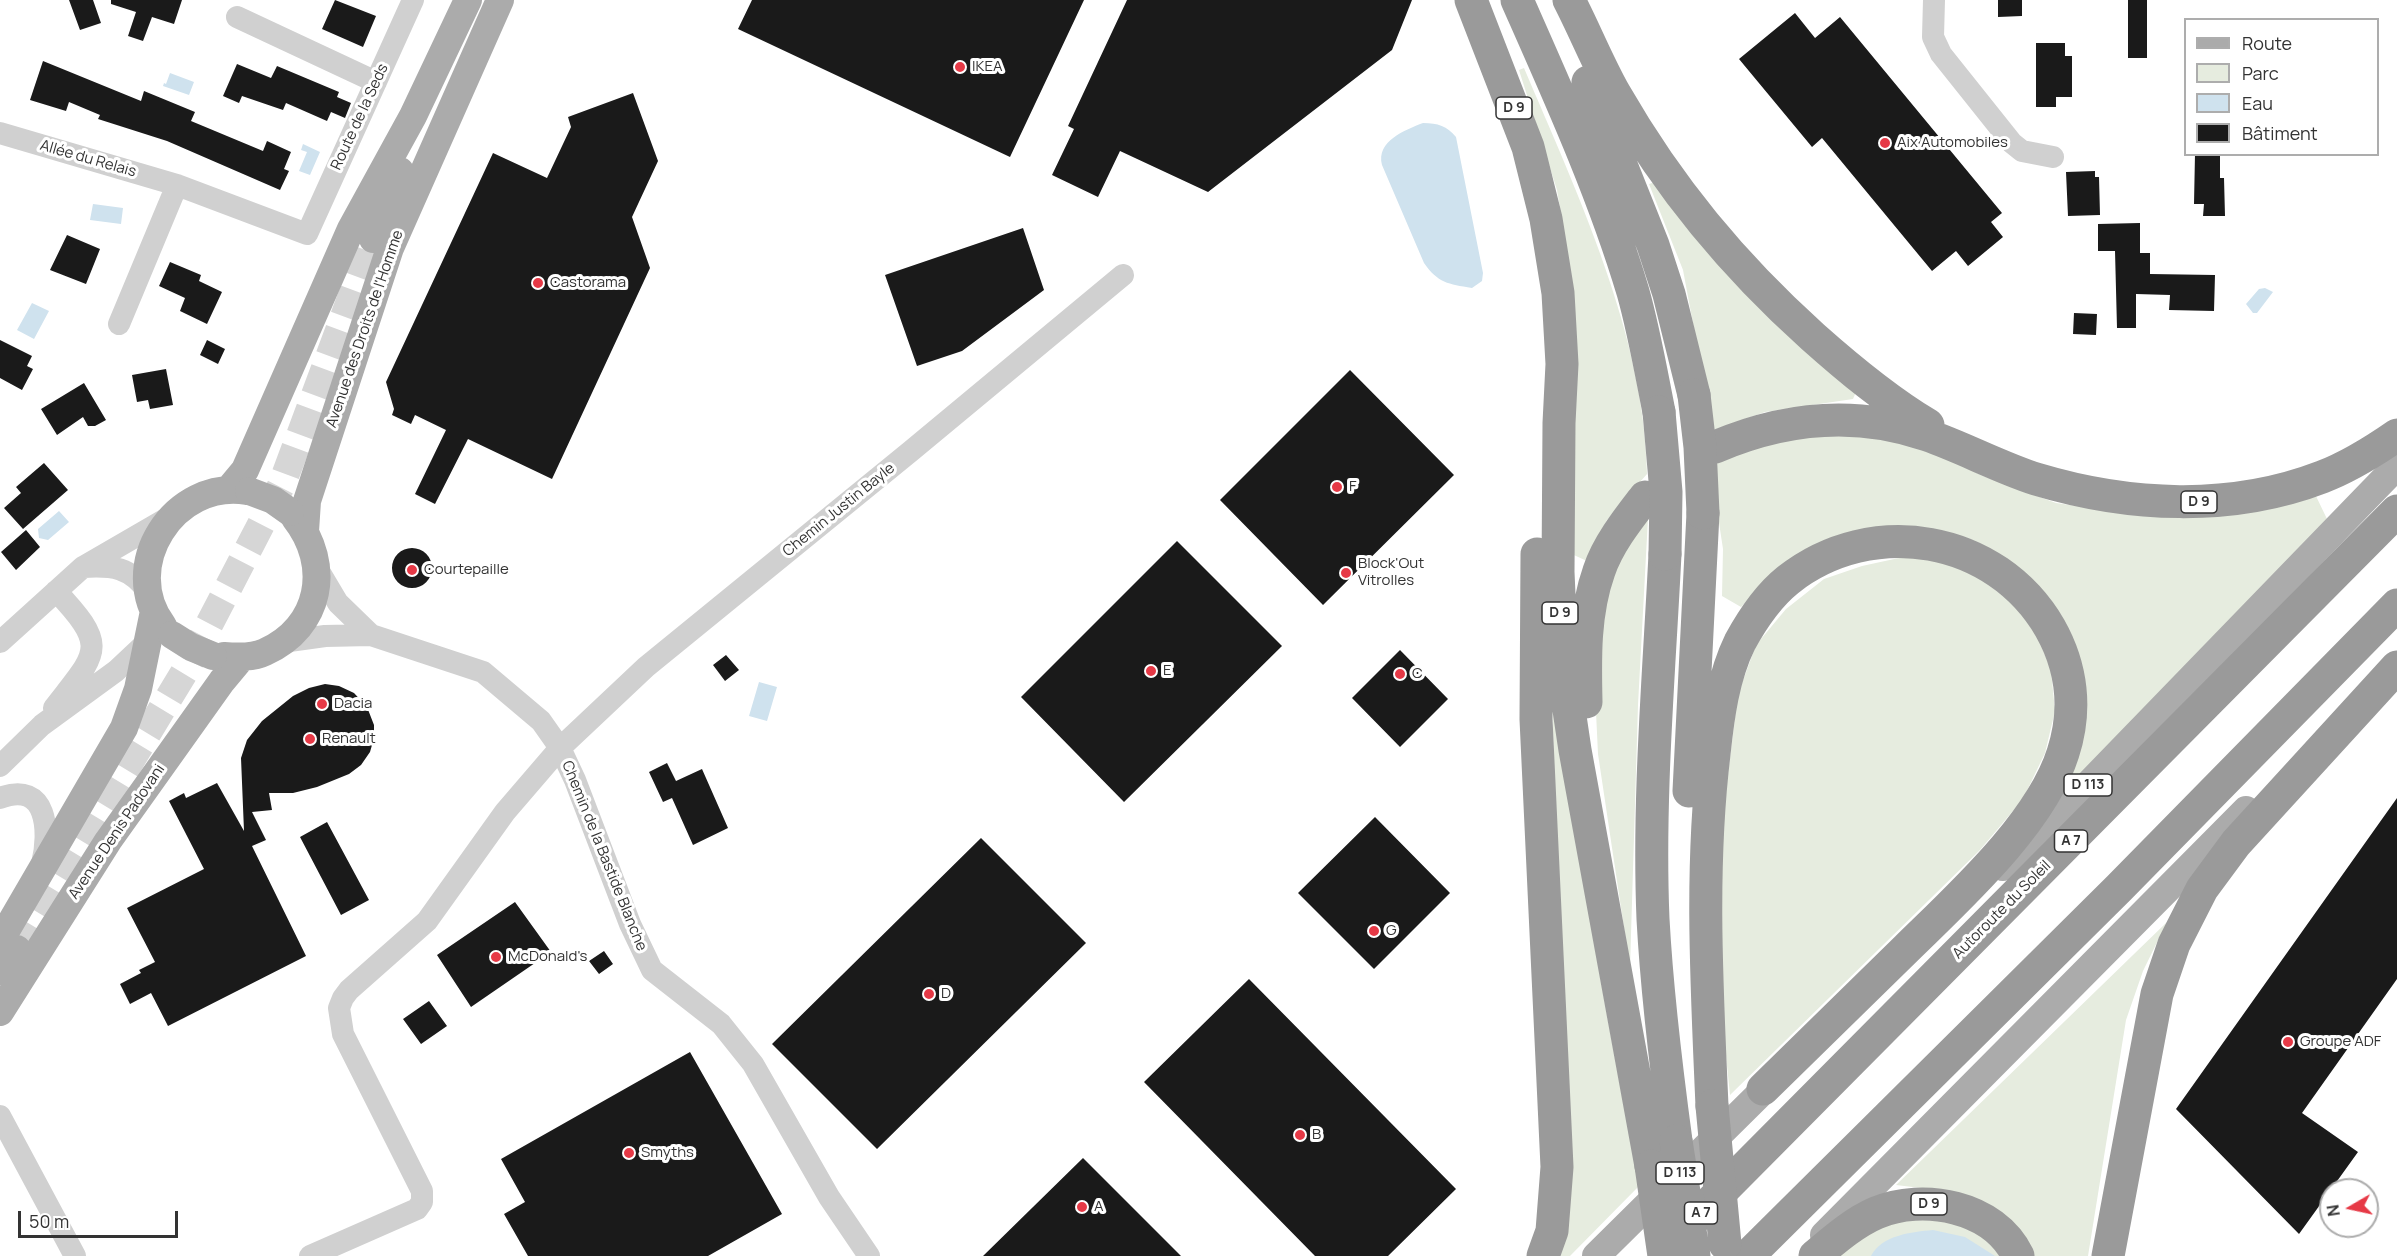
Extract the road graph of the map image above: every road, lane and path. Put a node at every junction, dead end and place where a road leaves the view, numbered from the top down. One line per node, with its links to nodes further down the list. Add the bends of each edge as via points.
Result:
1 (413, 0): 10 (street, Route de la Seds)
2 (468, 0): 3 (main road, via 373,239); 22 (main road, via 413,116 351,228 245,470)
3 (500, 0): 26 (main road, Avenue des Droits de l'Homme, via 390,248)
4 (1517, 0): 59 (highway, bridge, via 1566,111 1632,290 1659,412 1665,554 1652,827 1653,917 1664,1053)
5 (1554, 0): 49 (highway, bridge, via 1653,245 1694,395 1704,513 1687,867 1689,969 1698,1070)
6 (1569, 0): 20 (highway, D 9, via 1638,132 1679,194 1723,249 1848,369 1915,417)
7 (1934, 0): 12 (street, via 1933,37 1941,54 2012,142 2022,151)
8 (1473, 6): 14 (highway, D 9, via 1528,147)
9 (237, 17): 10 (street)
10 (376, 82): 15 (street, Route de la Seds)
11 (0, 134): 13 (street, Allée du Relais)
12 (2053, 158)
13 (177, 185): 15 (street, Allée du Relais); 17 (street)
14 (1546, 219): 46 (highway, D 9, via 1561,327 1558,572 1562,663); 55 (highway, via 1548,357 1535,649 1557,1167 1552,1231)
15 (307, 234)
16 (1123, 275): 40 (street, Chemin Justin Bayle, via 646,667)
17 (119, 324)
18 (2397, 435): 20 (highway, D 9, via 2324,477 2289,489 2211,501 2144,500 2078,490)
19 (1714, 447): 20 (highway, D 9, via 1786,424 1852,420 1895,425)
20 (1992, 462)
21 (2397, 466): 48 (main road, D 113, via 2052,822)
22 (240, 490): 25 (main road, via 215,490); 26 (main road, bridge, via 273,500)
23 (1646, 497): 46 (highway, D 9, via 1600,569 1590,603 1585,660 1589,748)
24 (2397, 511): 57 (highway, Autoroute du Soleil / A 7)
25 (171, 516): 28 (street); 30 (main road, via 157,536 148,563)
26 (298, 522): 27 (main road, via 312,545)
27 (316, 566): 32 (street, via 338,603); 35 (main road, via 311,610 300,627)
28 (83, 567): 29 (street); 30 (street, via 122,569 140,579)
29 (56, 591): 34 (street); 39 (street, via 89,631 93,650 87,666)
30 (151, 602): 33 (main road, via 161,624)
31 (2397, 605): 51 (highway, via 2119,888)
32 (371, 635): 35 (street); 40 (street, Chemin de la Bastide Blanche, via 483,672 541,721)
33 (160, 637): 36 (main road, bridge, via 213,656); 39 (street); 43 (main road, via 124,728)
34 (0, 642)
35 (282, 642): 36 (main road, via 264,653)
36 (242, 657): 47 (main road, Avenue Denis Padovani, via 108,841)
37 (2397, 659): 60 (main road)
38 (2397, 667): 63 (highway, via 2236,843 2202,889 2174,944 2157,994)
39 (42, 724): 41 (street)
40 (560, 748): 53 (street, Chemin Justin Bayle, via 505,812 427,921 343,998 339,1008 343,1034 422,1191 422,1202 417,1209); 54 (street, Chemin de la Bastide Blanche, via 652,970 721,1024 753,1064 829,1197)
41 (0, 766)
42 (0, 798): 43 (street, via 33,798 41,809 47,844)
43 (40, 872): 44 (main road)
44 (6, 954): 45 (main road)
45 (0, 990)
46 (1622, 1002): 58 (highway, D 9, bridge)
47 (0, 1012)
48 (1763, 1089): 49 (highway, via 1944,912 2019,831 2064,753 2071,688 2058,642 2040,611 2020,589 1984,562 1958,551 1901,540 1831,555 1776,591 1739,644 1722,694 1707,821); 56 (main road, D 113)
49 (1708, 1110): 51 (highway, bridge)
50 (0, 1116): 52 (street)
51 (1732, 1253)
52 (75, 1256)
53 (310, 1256)
54 (869, 1256)
55 (1543, 1256)
56 (1596, 1256)
57 (1657, 1256)
58 (1664, 1256)
59 (1694, 1256)
60 (1804, 1256)
61 (1815, 1256): 62 (highway, D 9, via 1876,1213 1928,1204 1958,1208 1979,1218 2004,1235)
62 (2018, 1256)
63 (2108, 1256)

